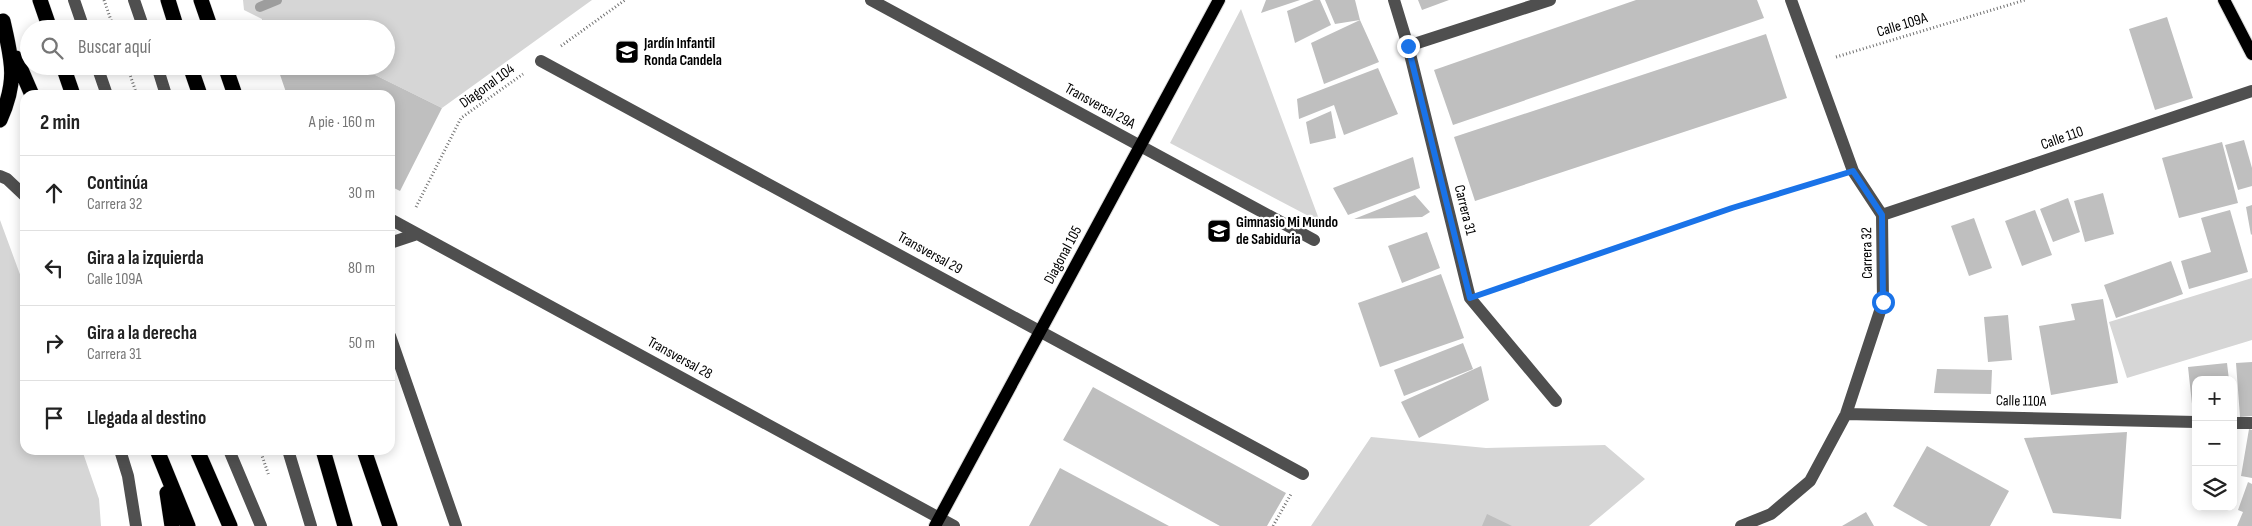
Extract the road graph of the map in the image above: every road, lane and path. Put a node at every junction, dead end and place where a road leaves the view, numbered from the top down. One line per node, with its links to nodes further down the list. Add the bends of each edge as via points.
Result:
1 (40, 0): 16 (highway)
2 (74, 0): 17 (street)
3 (104, 0): 18 (path)
4 (134, 0): 19 (street)
5 (168, 0): 20 (highway)
6 (201, 0): 21 (highway)
7 (625, 0): 24 (path, Diagonal 104)
8 (872, 0): 43 (street, Transversal 29A)
9 (1220, 0): 43 (main road, Diagonal 105)
10 (1394, 0): 22 (street, Carrera 31)
11 (1550, 0): 22 (street)
12 (1791, 0): 25 (street, Carrera 32)
13 (2025, 0): 25 (path, Calle 109A)
14 (2224, 0): 23 (main road)
15 (1, 17): 26 (highway); 42 (highway, via 13,78 9,101)
16 (47, 20)
17 (81, 20)
18 (111, 20)
19 (141, 20)
20 (174, 20)
21 (208, 20)
22 (1408, 46): 53 (street, Carrera 31)
23 (2252, 54)
24 (541, 61): 49 (path, Diagonal 104, via 461,118); 54 (street, Transversal 29)
25 (1814, 63): 44 (street, Carrera 32)
26 (20, 65)
27 (24, 75): 34 (highway)
28 (66, 75): 35 (highway)
29 (100, 75): 36 (street)
30 (130, 75): 37 (path)
31 (159, 75): 38 (street)
32 (193, 75): 39 (highway)
33 (228, 75): 40 (highway)
34 (30, 90)
35 (71, 90)
36 (104, 90)
37 (135, 90)
38 (164, 90)
39 (198, 90)
40 (233, 90)
41 (2252, 91): 47 (street, Calle 110)
42 (0, 120)
43 (1140, 146): 51 (street, Transversal 29A); 54 (main road, Diagonal 105)
44 (1853, 171): 47 (street, Carrera 32); 53 (path, via 1732,208)
45 (0, 176): 46 (street)
46 (20, 191)
47 (1882, 215): 57 (street, Carrera 32, via 1883,302)
48 (395, 222): 49 (street, Transversal 28)
49 (405, 228): 50 (street, Transversal 28)
50 (418, 234): 52 (street); 70 (street, Transversal 28)
51 (1314, 240)
52 (395, 241)
53 (1470, 298): 56 (street, Carrera 31)
54 (1040, 332): 69 (street, Transversal 29); 70 (main road, Diagonal 105)
55 (395, 350): 79 (street)
56 (1556, 401)
57 (1846, 414): 58 (street, Calle 110A); 82 (street, Carrera 32, via 1810,481 1771,514)
58 (2192, 422)
59 (2237, 422): 60 (street)
60 (2252, 423)
61 (121, 455): 71 (street)
62 (159, 455): 68 (highway)
63 (199, 455): 74 (highway)
64 (231, 455): 75 (street)
65 (290, 455): 76 (street)
66 (324, 455): 77 (highway)
67 (366, 455): 78 (highway)
68 (163, 467): 72 (highway); 73 (highway)
69 (1303, 474): 81 (path)
70 (937, 522): 80 (street, Transversal 28)
71 (136, 526)
72 (172, 526)
73 (188, 526)
74 (230, 526)
75 (261, 526)
76 (311, 526)
77 (344, 526)
78 (390, 526)
79 (456, 526)
80 (954, 526)
81 (1273, 526)
82 (1741, 526)

